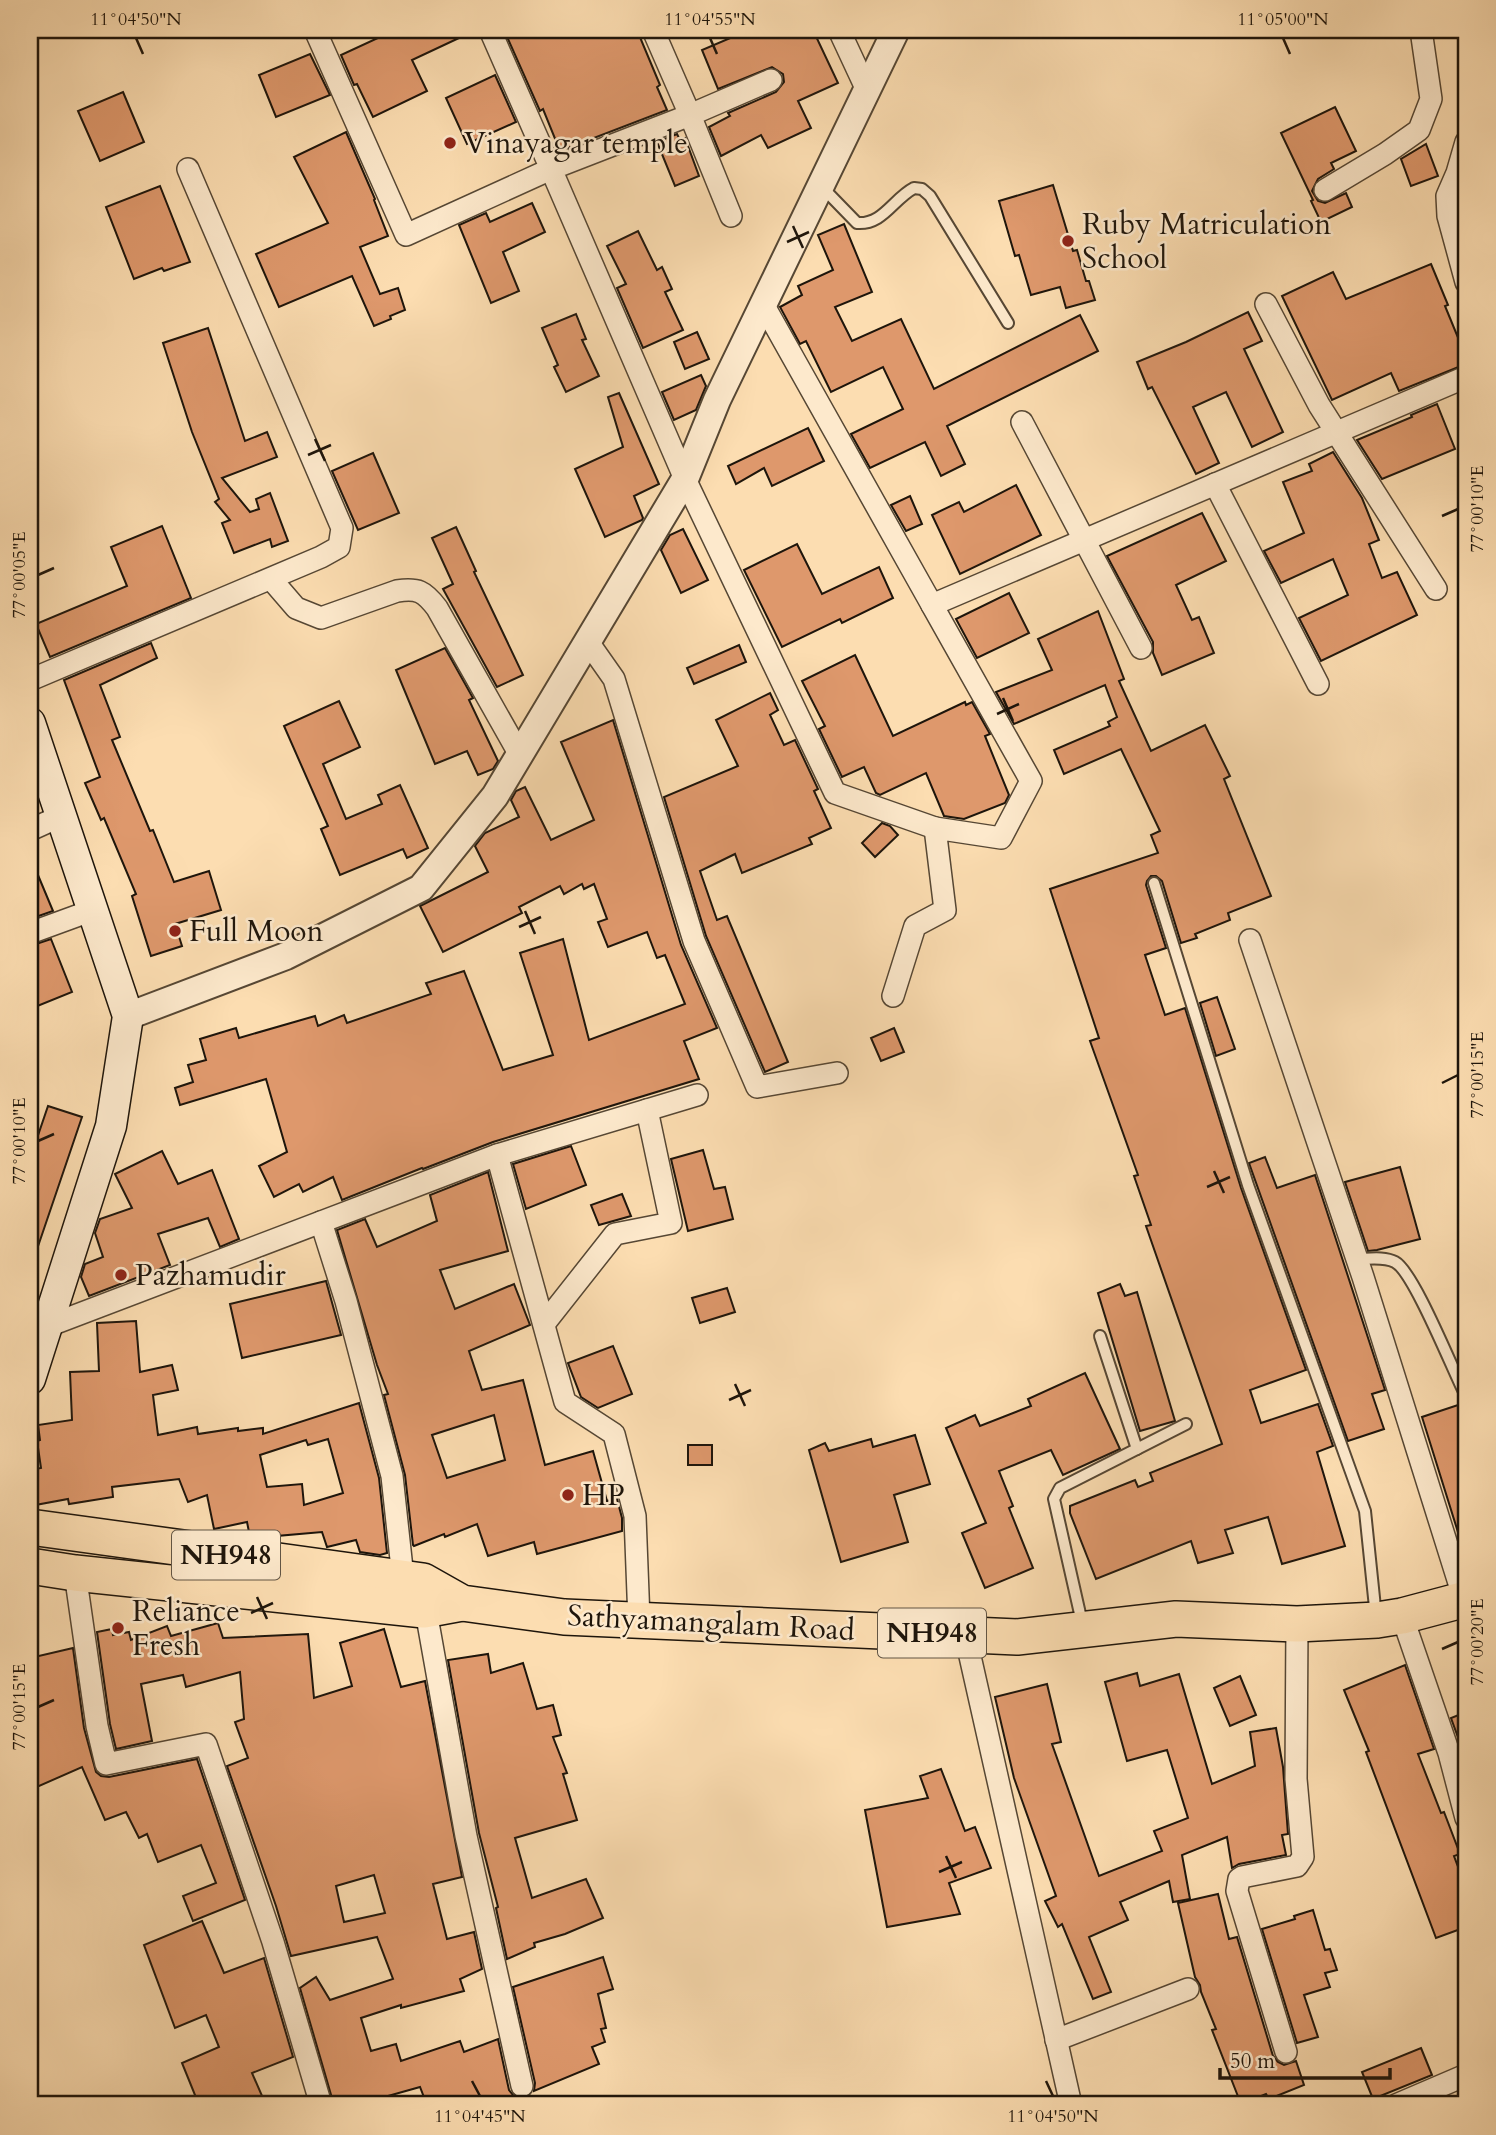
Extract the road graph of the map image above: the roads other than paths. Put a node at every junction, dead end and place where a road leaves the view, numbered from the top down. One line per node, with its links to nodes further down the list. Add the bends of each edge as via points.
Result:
1 (315, 30): 12 (street, via 406,235)
2 (490, 30): 12 (street)
3 (653, 30): 9 (street)
4 (839, 30): 8 (street)
5 (896, 30): 8 (street)
6 (1421, 30): 14 (street, via 1431,99 1419,130)
7 (771, 80): 9 (street)
8 (866, 88): 13 (street)
9 (690, 115): 12 (street); 15 (street)
10 (1466, 142): 16 (street, via 1447,196)
11 (188, 169): 26 (street, via 342,528 339,547)
12 (551, 169): 23 (street)
13 (820, 186): 17 (street); 19 (lane, via 857,223 878,219 907,191 922,189)
14 (1325, 190)
15 (731, 216)
16 (1466, 282)
17 (763, 304): 23 (street); 28 (street)
18 (1266, 304): 22 (street)
19 (1008, 323)
20 (1466, 377): 22 (street)
21 (1022, 422): 25 (street)
22 (1337, 432): 24 (street); 27 (street)
23 (685, 479): 29 (street); 36 (street, via 835,793)
24 (1215, 484): 25 (street); 32 (street)
25 (1082, 541): 28 (street); 30 (street)
26 (271, 579): 31 (street); 34 (street, via 296,608 321,618 397,591 426,593)
27 (1436, 589)
28 (932, 605): 36 (street, via 1031,782 1001,838)
29 (587, 642): 34 (street); 44 (street, via 614,679 694,941 757,1087)
30 (1141, 648)
31 (30, 680)
32 (1318, 684)
33 (30, 723): 35 (main road)
34 (520, 755): 43 (street, via 495,796 421,888 286,956)
35 (61, 817): 37 (street); 39 (main road)
36 (935, 828): 42 (street, via 945,910 915,926)
37 (30, 830)
38 (1154, 883): 62 (lane, via 1248,1185 1365,1511)
39 (93, 910): 40 (street); 43 (main road)
40 (30, 933)
41 (1250, 940): 49 (street)
42 (893, 996)
43 (128, 1016): 51 (main road, via 111,1126)
44 (837, 1073)
45 (697, 1095): 46 (street)
46 (647, 1110): 47 (street); 50 (street, via 671,1223 615,1234)
47 (498, 1155): 48 (street); 50 (street)
48 (321, 1222): 51 (street); 60 (street, via 392,1476)
49 (1357, 1259): 54 (lane, via 1394,1261 1403,1269); 61 (street)
50 (544, 1324): 63 (street, via 565,1402 614,1434 635,1516)
51 (48, 1326): 53 (main road)
52 (1100, 1336): 56 (lane)
53 (30, 1379)
54 (1466, 1396)
55 (1186, 1424): 56 (lane)
56 (1137, 1449): 65 (lane, via 1060,1489 1054,1499)
57 (30, 1527): 60 (highway, Sathyamangalam Road / NH948)
58 (30, 1566): 59 (highway, NH948)
59 (75, 1573): 60 (highway, NH948); 73 (street, via 106,1764 206,1744 273,1942)
60 (417, 1590): 63 (highway, Sathyamangalam Road / NH948, via 462,1603 564,1617); 72 (street)
61 (1465, 1607): 62 (highway, Sathyamangalam Road / NH948)
62 (1389, 1618): 64 (highway, Sathyamangalam Road / NH948); 67 (street, via 1449,1753)
63 (639, 1620): 66 (highway, Sathyamangalam Road / NH948)
64 (1297, 1624): 65 (highway, Sathyamangalam Road / NH948, via 1176,1619); 70 (street, via 1296,1779 1303,1857 1297,1866 1242,1877 1237,1891)
65 (1084, 1629): 66 (highway, Sathyamangalam Road / NH948, via 1017,1637)
66 (965, 1634): 69 (street)
67 (1464, 1804)
68 (1188, 1989): 69 (street)
69 (1056, 2040): 74 (street)
70 (1286, 2052)
71 (1466, 2075): 75 (street)
72 (522, 2086)
73 (321, 2105)
74 (1071, 2105)
75 (1396, 2105)

